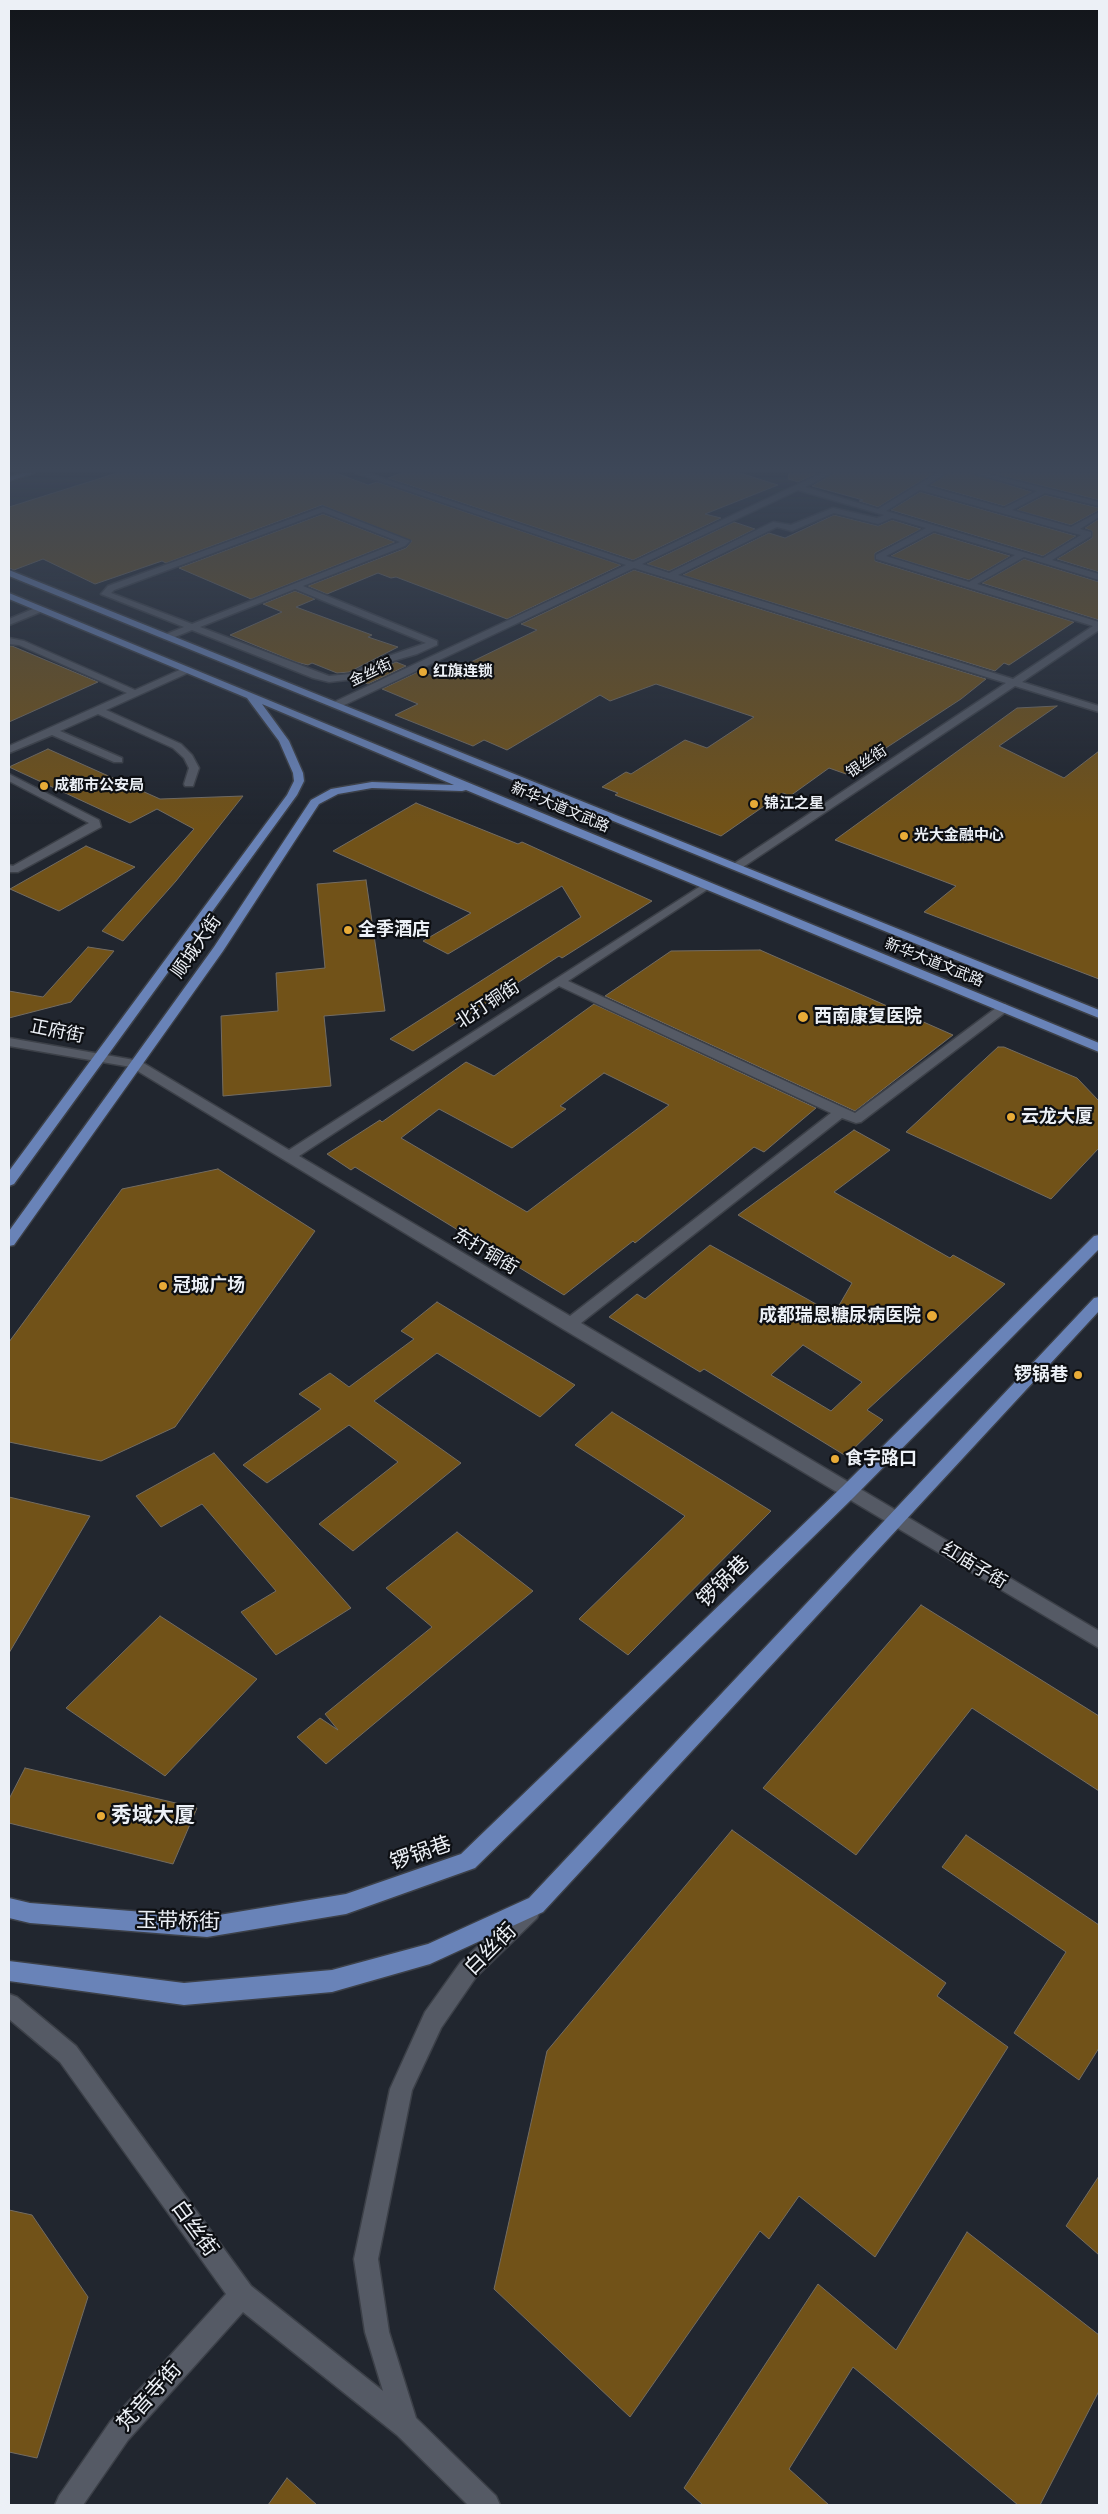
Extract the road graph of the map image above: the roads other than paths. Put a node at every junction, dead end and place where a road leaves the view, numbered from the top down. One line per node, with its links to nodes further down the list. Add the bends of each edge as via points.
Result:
1 (52, 590): 13 (main road, 新华大道文武路)
2 (108, 590): 12 (street, via 105,594)
3 (284, 590): 12 (street)
4 (306, 590): 15 (street, via 434,643)
5 (581, 590): 16 (street, 金丝街)
6 (716, 590): 18 (street)
7 (987, 590): 11 (street)
8 (9, 596): 9 (main road, 新华大道文武路)
9 (40, 609): 10 (street); 17 (main road, 新华大道文武路)
10 (9, 622)
11 (1099, 626): 18 (street, 银丝街)
12 (192, 627): 13 (street); 15 (street, via 329,679 352,677 383,661)
13 (167, 637): 21 (main road, 新华大道文武路)
14 (9, 641): 19 (street, via 21,643)
15 (427, 647): 16 (street)
16 (446, 654): 21 (street, 金丝街)
17 (187, 670): 19 (street); 20 (main road, 新华大道文武路)
18 (1014, 682): 22 (street); 30 (street, 银丝街)
19 (135, 693): 23 (street)
20 (250, 696): 29 (main road, 新华大道文武路); 38 (main road, 顺城大街, via 284,741 299,781 292,796)
21 (336, 705): 30 (main road, 新华大道文武路)
22 (1099, 709)
23 (98, 710): 24 (street); 28 (street, via 177,746 194,768)
24 (52, 731): 25 (street); 26 (street)
25 (9, 750)
26 (118, 760)
27 (9, 778): 31 (street, via 95,822 94,827 14,870)
28 (189, 784)
29 (474, 789): 32 (main road, 新华大道文武路); 39 (main road, 顺城大街, via 372,785 335,791 316,802)
30 (736, 867): 35 (main road, 新华大道文武路)
31 (9, 868)
32 (707, 885): 33 (street, 北打铜街); 34 (main road, 新华大道文武路)
33 (558, 981): 40 (street); 41 (street, 北打铜街)
34 (1005, 1008): 37 (main road, 新华大道文武路); 40 (street, via 856,1119)
35 (1099, 1014)
36 (9, 1042): 38 (street, 正府街)
37 (1099, 1048)
38 (98, 1058): 39 (street, 东打铜街); 42 (main road, 顺城大街)
39 (135, 1064): 41 (street, 东打铜街); 44 (main road, 顺城大街)
40 (840, 1112): 46 (street)
41 (289, 1156): 46 (street, 东打铜街)
42 (9, 1181)
43 (1099, 1240): 47 (main road, 锣锅巷)
44 (9, 1241)
45 (1099, 1302): 48 (main road)
46 (569, 1325): 47 (street, 东打铜街)
47 (848, 1492): 48 (street, 红庙子街); 50 (main road, 锣锅巷, via 468,1861)
48 (896, 1520): 49 (street, 红庙子街); 51 (main road)
49 (1099, 1640)
50 (346, 1904): 52 (main road, 玉带桥街, via 207,1927 30,1913)
51 (536, 1905): 53 (main road, via 430,1954 332,1981 184,1994); 56 (street, 白丝街, via 468,1970 432,2020 401,2089 366,2259 377,2332)
52 (9, 1908)
53 (9, 1971)
54 (9, 2006): 55 (street, 白丝街, via 68,2054)
55 (242, 2295): 56 (street, 白丝街); 57 (street, 梵音寺街, via 119,2431)
56 (406, 2426): 58 (street, 白丝街)
57 (68, 2505)
58 (487, 2505)

